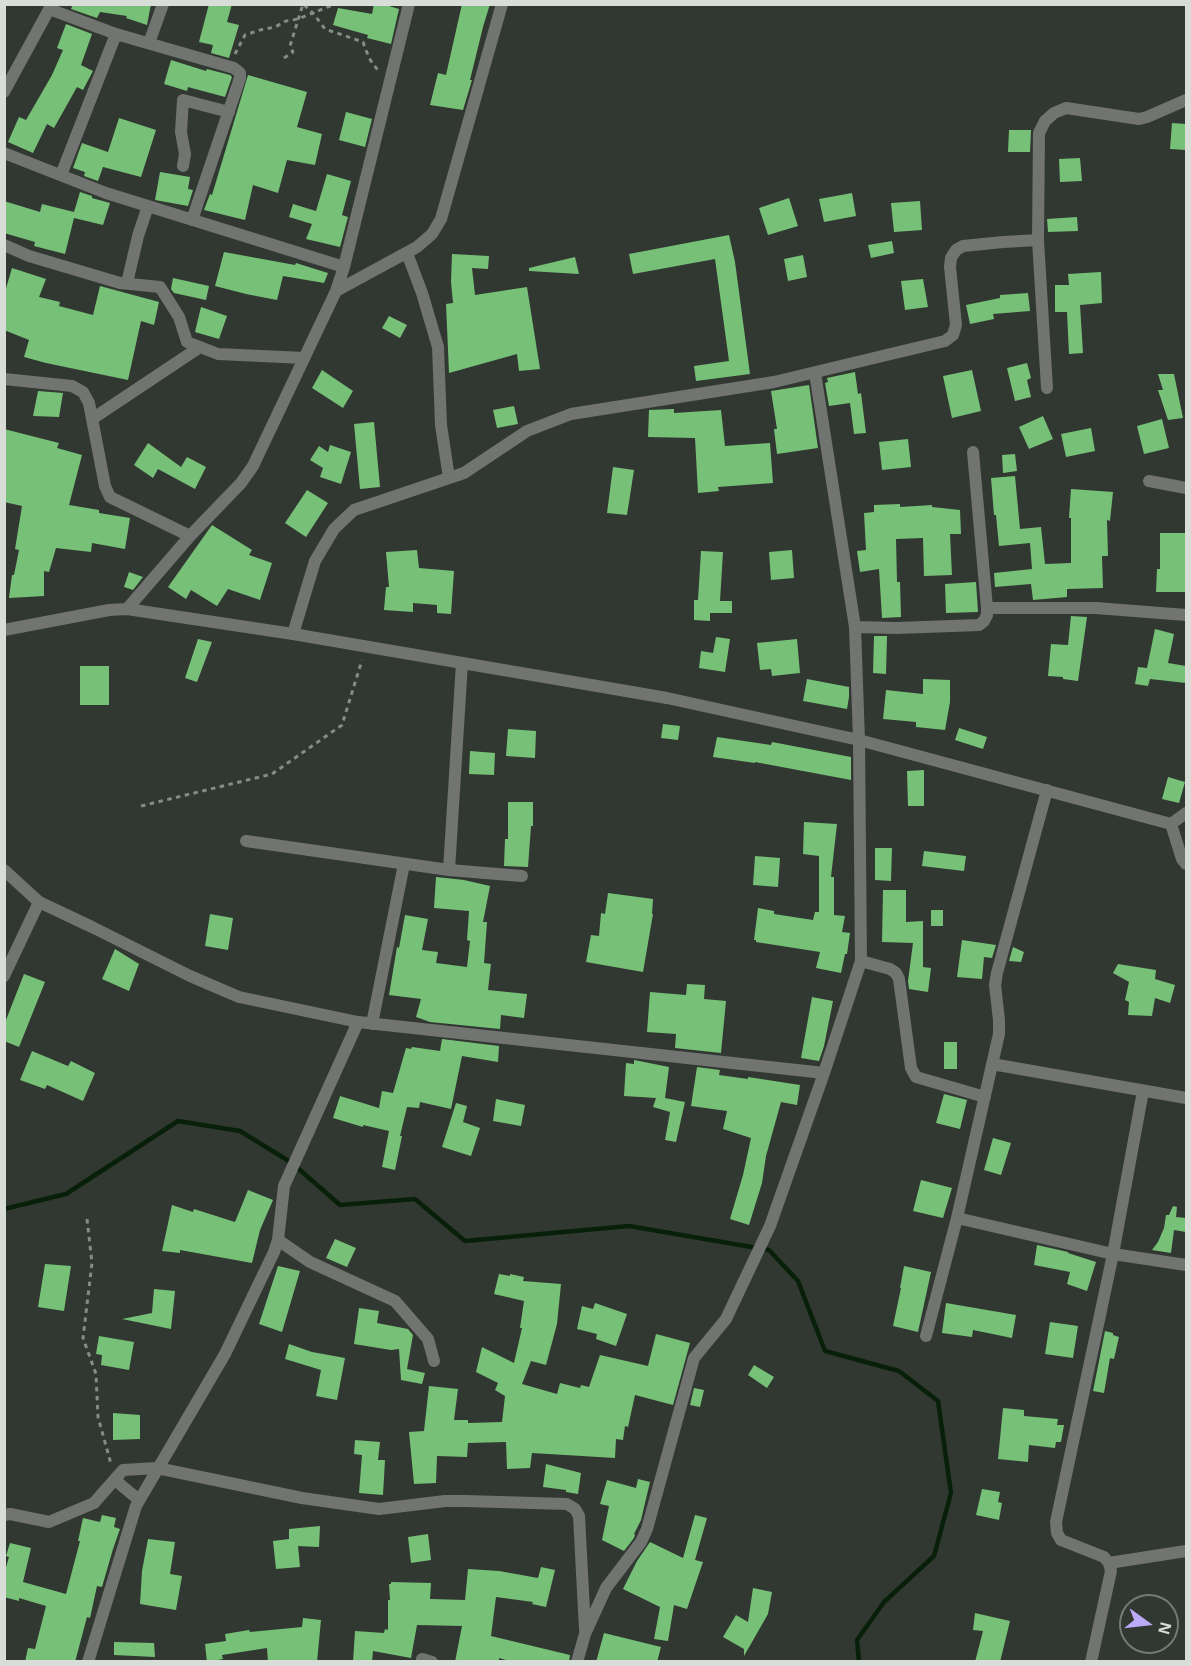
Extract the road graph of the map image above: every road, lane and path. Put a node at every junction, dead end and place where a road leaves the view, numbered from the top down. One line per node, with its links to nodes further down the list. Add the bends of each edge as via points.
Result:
1 (163, 4): 9 (street)
2 (335, 4): 6 (path)
3 (408, 4): 12 (street)
4 (502, 4): 23 (street, via 441,219 432,234)
5 (50, 7): 8 (street); 13 (street)
6 (313, 13): 7 (path); 7 (path, via 303,4); 12 (path, via 325,29 363,42 369,58)
7 (298, 19): 10 (path, via 290,46 293,52); 11 (path, via 245,35)
8 (116, 33): 9 (street); 18 (street)
9 (149, 43): 11 (street)
10 (284, 58)
11 (229, 66): 15 (street, via 240,73 240,78)
12 (389, 85): 24 (street)
13 (4, 92)
14 (1186, 100): 21 (street, via 1139,119 1066,108 1045,121 1039,133)
15 (229, 112): 17 (street, via 183,100); 20 (street)
16 (4, 153): 18 (street)
17 (183, 166)
18 (61, 175): 19 (street)
19 (148, 206): 20 (street); 25 (street)
20 (192, 220): 24 (street)
21 (1038, 240): 29 (street, via 963,246 956,250 950,267 957,325 945,341); 31 (street)
22 (4, 245): 25 (street, via 28,256)
23 (407, 253): 26 (street); 34 (street, via 438,347 441,425)
24 (344, 267): 26 (street)
25 (127, 283): 27 (street, via 160,287 179,317 187,342)
26 (336, 291): 28 (street)
27 (200, 347): 28 (street, via 218,354); 32 (street)
28 (304, 358): 37 (street, via 253,466)
29 (814, 373): 34 (street, via 571,414 527,432 464,473); 41 (street)
30 (4, 379): 32 (street, via 72,386 83,392)
31 (1047, 388)
32 (92, 419): 37 (street, via 110,497)
33 (973, 453): 38 (street)
34 (449, 478): 43 (street, via 354,510 334,529 315,561)
35 (1149, 481): 36 (street)
36 (1186, 488)
37 (190, 536): 39 (street)
38 (987, 608): 40 (street, via 1096,608); 41 (street, via 979,625)
39 (127, 609): 42 (street); 43 (street)
40 (1186, 615)
41 (855, 627): 46 (street)
42 (4, 630)
43 (293, 634): 44 (street)
44 (366, 647): 45 (street); 48 (path, via 342,725 272,774)
45 (462, 663): 46 (street, via 667,698); 55 (street)
46 (859, 741): 47 (street); 58 (street)
47 (1047, 790): 50 (street); 62 (street, via 997,973 999,1027)
48 (141, 806)
49 (1186, 813): 50 (street)
50 (1171, 824): 53 (street)
51 (246, 841): 52 (street)
52 (404, 864): 55 (street); 61 (street)
53 (1186, 864)
54 (4, 870): 57 (street)
55 (449, 870): 56 (street)
56 (522, 876)
57 (39, 902): 59 (street); 60 (street, via 239,997)
58 (861, 961): 63 (street); 65 (street, via 890,969 899,979 911,1068 916,1077)
59 (4, 976)
60 (358, 1022): 61 (street); 69 (street, via 284,1186)
61 (372, 1024): 63 (street)
62 (992, 1064): 64 (street); 65 (street)
63 (824, 1073): 80 (street, via 770,1226 726,1319 694,1358 641,1542 606,1588)
64 (1143, 1091): 66 (street); 70 (street)
65 (985, 1097): 67 (street)
66 (1186, 1098)
67 (957, 1218): 70 (street); 72 (street)
68 (87, 1219): 75 (path, via 92,1263 83,1338 96,1374 98,1417)
69 (278, 1240): 73 (street, via 310,1262 395,1301 428,1339); 74 (street, via 225,1354)
70 (1113, 1254): 71 (street); 79 (street, via 1056,1522 1061,1540 1104,1557)
71 (1186, 1265)
72 (926, 1336)
73 (434, 1361)
74 (157, 1468): 75 (street, via 123,1470); 76 (street); 80 (street, via 302,1498 379,1509 445,1501 567,1504 579,1516)
75 (115, 1480): 76 (street); 77 (street, via 94,1503 50,1522)
76 (139, 1500): 81 (street)
77 (4, 1515)
78 (1186, 1551): 79 (street)
79 (1109, 1563): 83 (street, via 1111,1571)
80 (585, 1634): 82 (street)
81 (88, 1662)
82 (577, 1662)
83 (1091, 1662)

